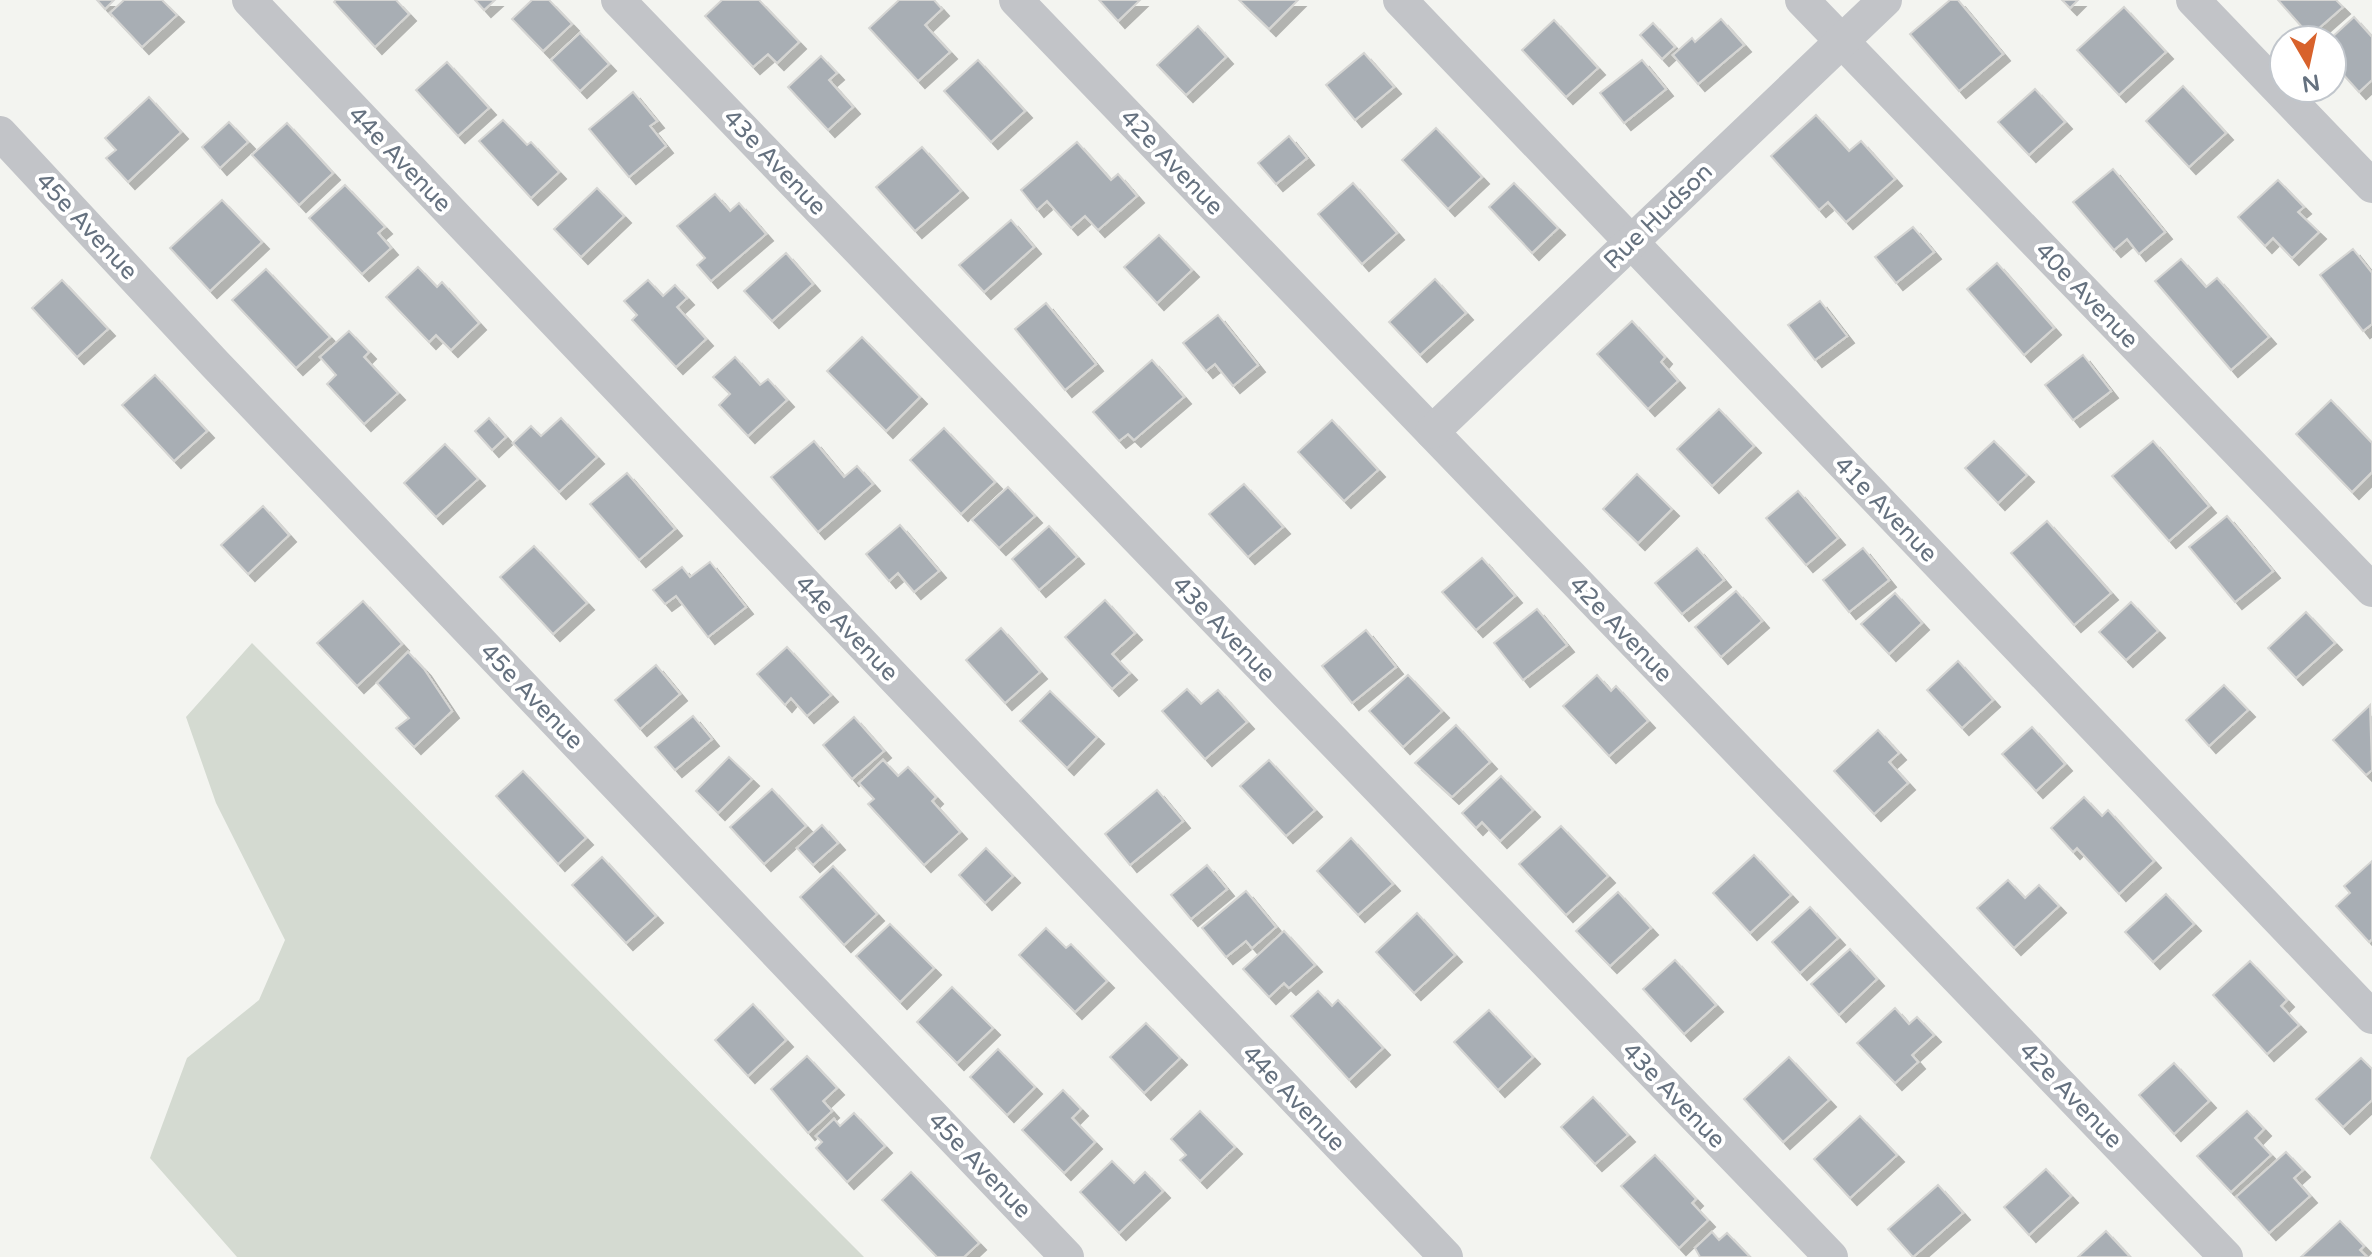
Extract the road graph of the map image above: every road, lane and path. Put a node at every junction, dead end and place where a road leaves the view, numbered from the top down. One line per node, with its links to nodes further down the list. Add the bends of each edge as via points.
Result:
1 (249, 0): 16 (street, 44e Avenue)
2 (618, 0): 17 (street, 43e Avenue)
3 (1016, 0): 12 (street, 42e Avenue)
4 (1400, 0): 11 (street, 41e Avenue)
5 (1802, 0): 8 (street, 40e Avenue)
6 (1885, 0): 8 (street, Rue Hudson)
7 (2193, 0): 10 (street)
8 (1842, 41): 11 (street, Rue Hudson); 13 (street, 40e Avenue)
9 (0, 133): 15 (street, 45e Avenue)
10 (2372, 186)
11 (1631, 242): 12 (street, Rue Hudson); 14 (street, 41e Avenue)
12 (1432, 432): 18 (street, 42e Avenue)
13 (2372, 590)
14 (2372, 1017)
15 (1067, 1257)
16 (1446, 1257)
17 (1831, 1257)
18 (2226, 1257)

